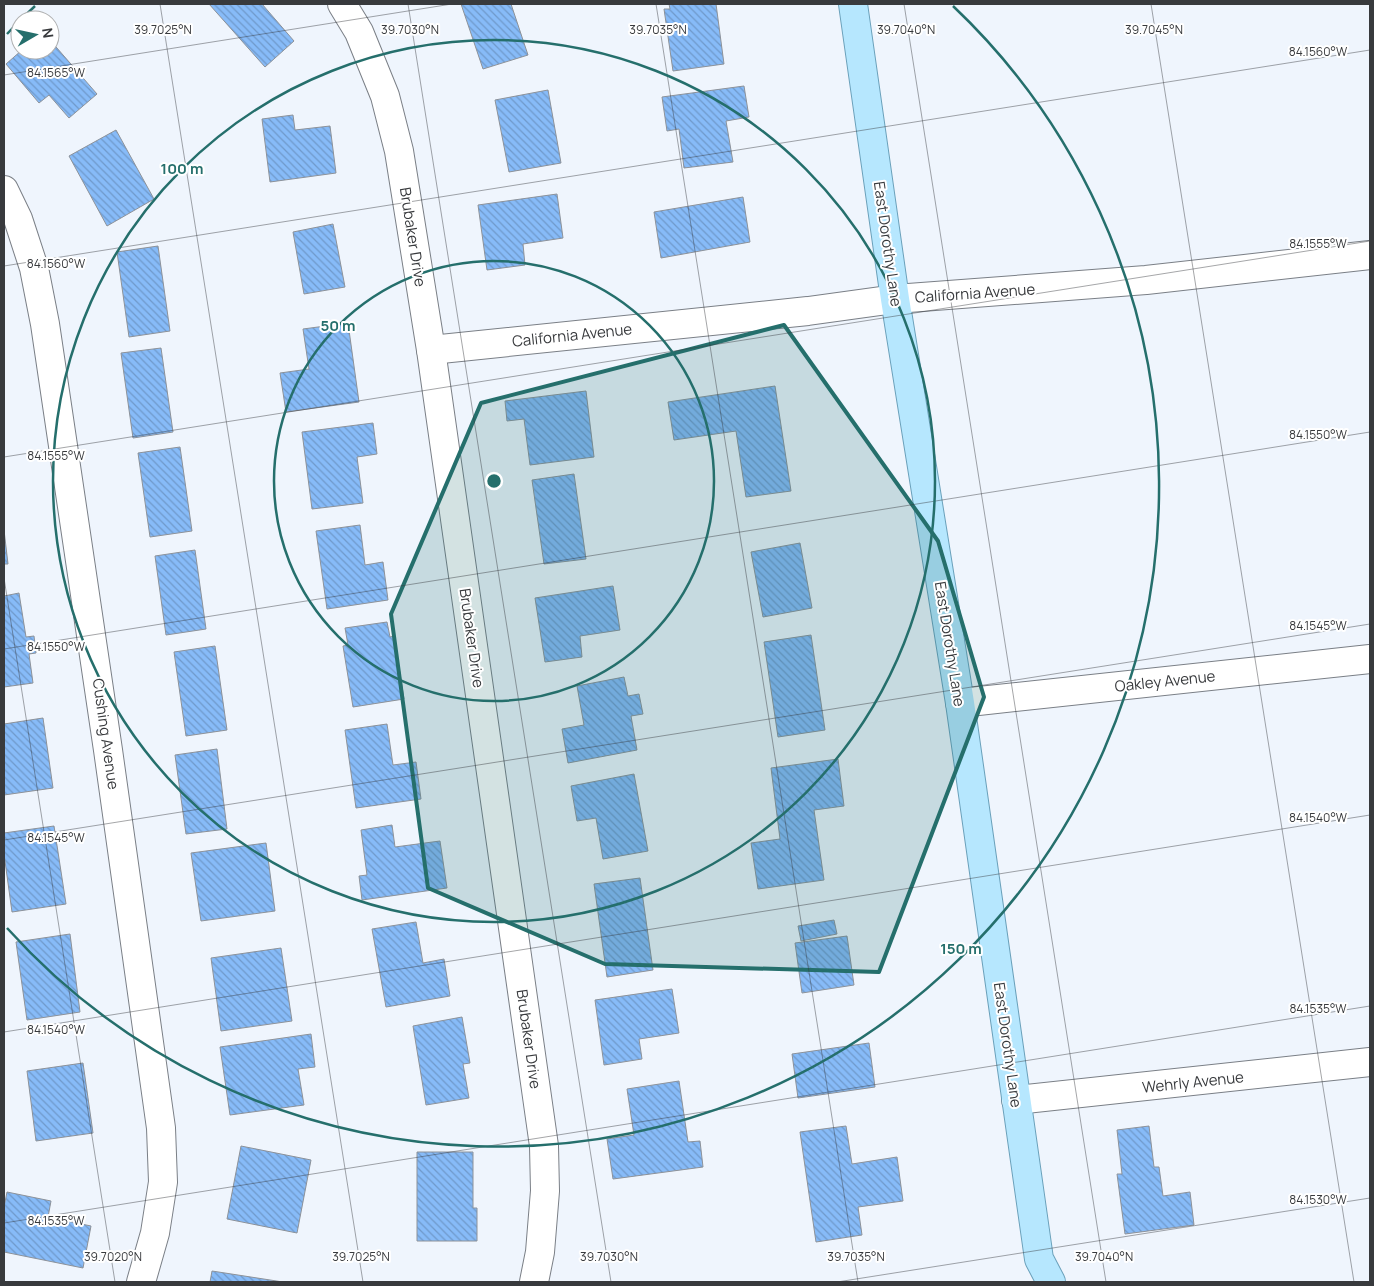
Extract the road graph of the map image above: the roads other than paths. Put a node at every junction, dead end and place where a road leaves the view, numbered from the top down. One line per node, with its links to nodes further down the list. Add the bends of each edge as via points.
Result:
1 (342, 4): 6 (street, Brubaker Drive, via 359,32 385,96 399,151)
2 (853, 4): 5 (main road, East Dorothy Lane)
3 (4, 190): 11 (street, Cushing Avenue, via 18,219 34,268 45,324 161,1128 163,1182 155,1233)
4 (1370, 255): 5 (street, California Avenue, via 1146,280)
5 (896, 299): 6 (street, California Avenue); 8 (main road, East Dorothy Lane)
6 (431, 350): 12 (street, Brubaker Drive, via 544,1146 545,1191)
7 (1370, 659): 8 (street, Oakley Avenue)
8 (960, 702): 10 (main road, East Dorothy Lane)
9 (1370, 1062): 10 (street, Wehrly Avenue)
10 (1016, 1100): 13 (main road, East Dorothy Lane, via 1039,1259)
11 (141, 1282)
12 (534, 1282)
13 (1051, 1282)

